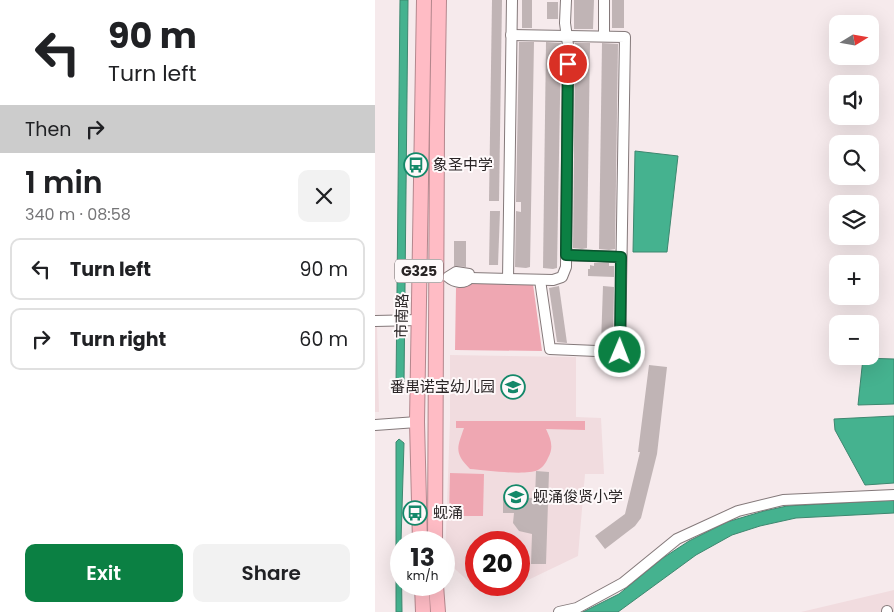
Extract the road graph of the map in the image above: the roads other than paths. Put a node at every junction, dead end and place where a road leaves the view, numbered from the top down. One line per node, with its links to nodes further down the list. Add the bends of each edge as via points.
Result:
1 (423, 0): 14 (highway, 市南路 / G325)
2 (439, 0): 11 (highway, G325)
3 (512, 0): 6 (street)
4 (565, 0): 7 (street)
5 (604, 0): 8 (street)
6 (511, 35): 7 (street); 12 (street)
7 (567, 36): 8 (street); 9 (street)
8 (604, 36): 10 (street, via 625,37)
9 (566, 255): 10 (street); 13 (street, via 562,277)
10 (621, 257): 13 (street, via 620,352 550,349)
11 (442, 277): 12 (street, via 456,282 470,278); 20 (highway, G325)
12 (508, 279): 13 (street)
13 (540, 280)
14 (414, 320): 15 (street); 16 (highway, 市南路 / G325)
15 (375, 321)
16 (417, 422): 17 (street); 19 (highway, 市南路 / G325)
17 (375, 425)
18 (894, 495): 25 (street, via 783,500 738,511 677,539 623,583 577,608)
19 (420, 531)
20 (435, 531)
21 (422, 596): 23 (highway)
22 (437, 596): 24 (highway)
23 (423, 612)
24 (438, 612)
25 (559, 612)

